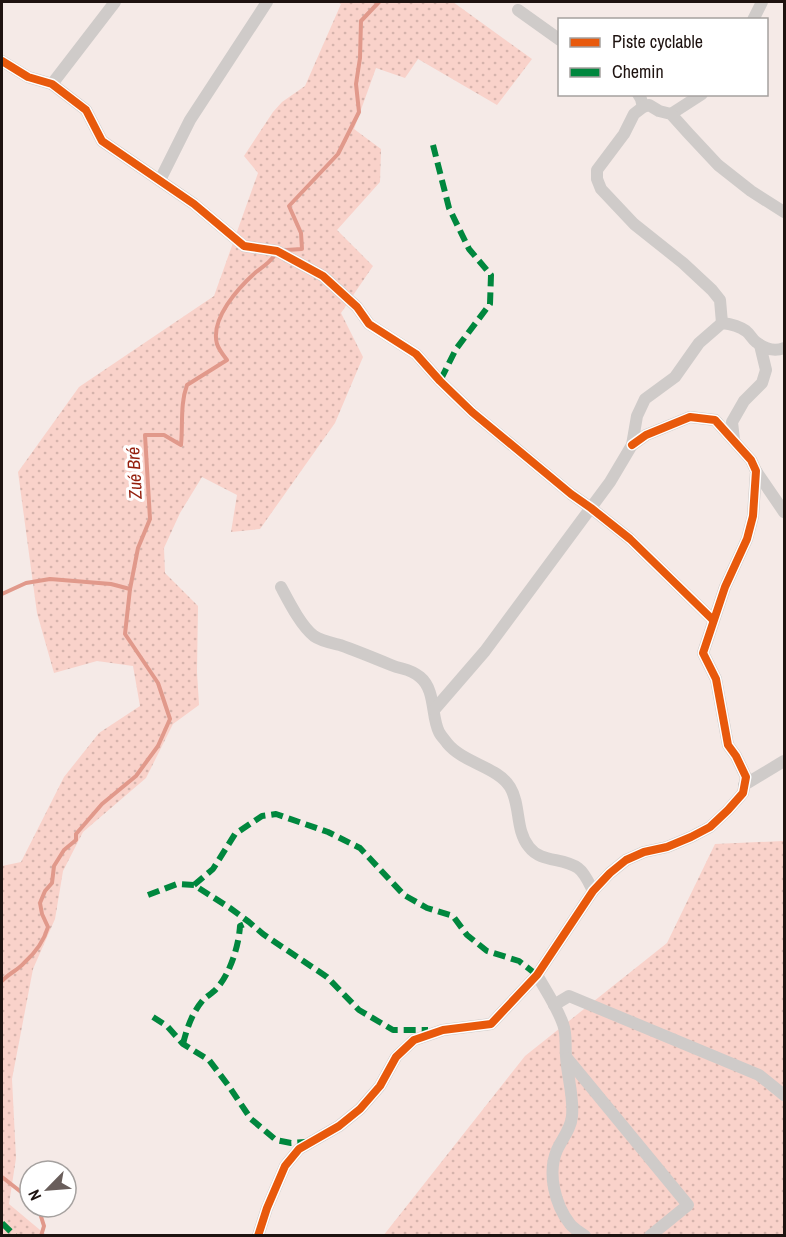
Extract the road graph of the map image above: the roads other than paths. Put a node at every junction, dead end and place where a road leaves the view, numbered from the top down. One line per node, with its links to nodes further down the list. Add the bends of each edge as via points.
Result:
1 (115, 2): 8 (street)
2 (267, 2): 13 (street, via 190,120)
3 (762, 2): 5 (street)
4 (518, 10): 6 (street)
5 (754, 18)
6 (558, 39)
7 (2, 61): 8 (street, via 28,77)
8 (52, 84): 13 (street, via 86,110 102,141)
9 (639, 96): 11 (street)
10 (699, 96): 12 (street)
11 (643, 107): 12 (street, via 649,105); 15 (street, via 634,114 597,170 597,179 601,189 634,224 712,290 720,300)
12 (671, 114): 14 (street, via 718,165)
13 (160, 180): 21 (street, via 244,246 277,251 323,276 357,307 369,324 416,354 472,412)
14 (784, 212)
15 (722, 323): 16 (street, via 745,330); 19 (street, via 699,343 675,377 645,399 637,416)
16 (760, 345): 17 (street, via 768,350); 18 (street, via 766,370 762,383 744,401 732,422)
17 (784, 348)
18 (734, 440): 19 (street, via 715,420 690,417); 20 (street)
19 (632, 445): 21 (street)
20 (756, 471): 22 (street); 24 (street, via 747,539 724,587)
21 (591, 508): 24 (street); 25 (street, via 485,651)
22 (784, 512)
23 (281, 587): 25 (street, via 295,614 315,636 410,670 423,679)
24 (714, 620): 27 (street, via 703,653 716,680 728,745 746,777)
25 (434, 710): 28 (street, via 438,731 449,746 509,785 524,841 531,850 581,870)
26 (784, 761): 27 (street)
27 (744, 785): 28 (street, via 743,793 710,826 667,847 626,860)
28 (593, 891): 29 (street)
29 (537, 975): 30 (street); 33 (street, via 491,1024 443,1030 414,1040 396,1057 380,1086 360,1109 298,1149 285,1166)
30 (554, 1005): 31 (street, via 563,1024); 32 (street, via 569,996 759,1076)
31 (566, 1057): 34 (street, via 572,1117 556,1151 555,1195 571,1226); 35 (street, via 688,1205)
32 (784, 1095)
33 (258, 1236)
34 (585, 1236)
35 (650, 1236)

